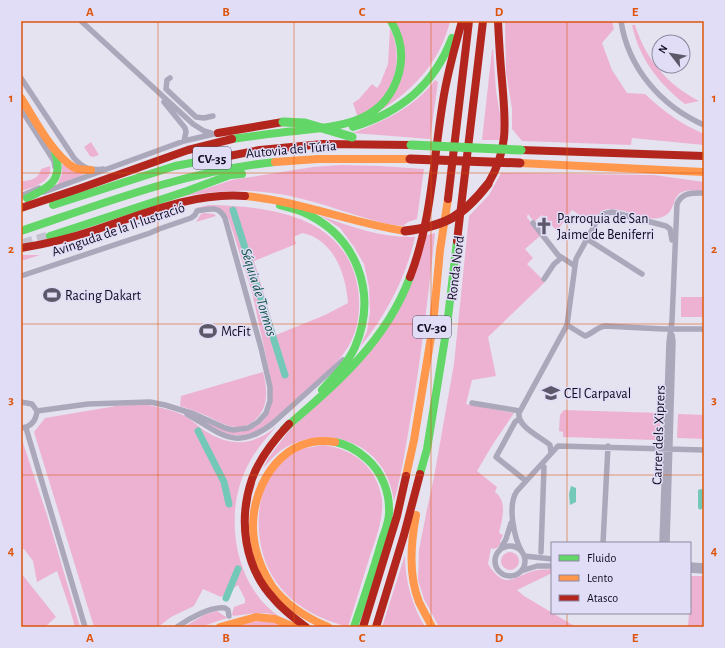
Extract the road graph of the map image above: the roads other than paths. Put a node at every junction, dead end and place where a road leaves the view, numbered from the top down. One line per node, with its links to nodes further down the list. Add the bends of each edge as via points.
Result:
1 (81, 21): 11 (street)
2 (391, 21): 16 (main road, via 399,38 402,59 400,72 385,100 374,111 354,121)
3 (457, 21): 16 (main road, via 444,56 429,79 409,98 380,117 355,127 331,131)
4 (462, 21): 52 (main road, via 447,81 431,202 410,280 395,309 358,360)
5 (469, 21): 82 (main road, Ronda Nord / CV-30, via 432,325 414,440 397,516)
6 (483, 21): 55 (main road, Ronda Nord / CV-30, via 448,326)
7 (498, 21): 28 (main road, bridge, via 505,119 502,154 496,170 480,195 466,210 452,219 435,227 405,231 389,230 286,201 264,198 212,197)
8 (621, 21): 15 (street, via 631,54 651,87 674,109)
9 (21, 78): 24 (street, via 74,158 80,165)
10 (170, 78): 14 (street, via 165,85 166,89 192,114 199,118)
11 (151, 86): 17 (street, via 198,128 208,133); 18 (street, via 185,128)
12 (21, 98): 19 (main road)
13 (21, 109): 27 (street, via 54,161 55,172 45,186)
14 (213, 116)
15 (704, 125)
16 (305, 130): 29 (main road, via 201,146)
17 (218, 133): 18 (street); 20 (main road, bridge, via 296,122 352,137)
18 (184, 141): 23 (street)
19 (51, 143): 24 (main road, via 70,165 82,170); 27 (main road, via 59,164 56,179 47,188)
20 (411, 145): 21 (main road, Autovia del Túria / CV-35, bridge); 30 (main road, Autovia del Túria / CV-35, via 323,144 220,156 174,166)
21 (704, 156)
22 (303, 160): 25 (main road, Autovia del Túria / CV-35, bridge, via 410,159); 32 (main road, Autovia del Túria / CV-35, via 262,163 184,178); 33 (main road, via 230,176)
23 (126, 163): 24 (street); 27 (street)
24 (91, 170)
25 (704, 172)
26 (704, 193): 36 (street, Carrer dels Xiprers, via 691,193 681,197 677,204)
27 (23, 198)
28 (186, 203): 35 (main road, via 62,241); 45 (main road, via 241,200 264,202 304,213 322,223 339,236 360,267 365,291 365,312)
29 (21, 208)
30 (21, 215)
31 (533, 224): 37 (street)
32 (21, 231)
33 (50, 236)
34 (587, 239): 36 (street, Carrer dels Xiprers, via 600,216 609,211 666,226 670,229); 38 (street, via 578,254); 39 (street)
35 (21, 248)
36 (674, 252): 43 (street, Carrer dels Xiprers)
37 (560, 257): 38 (street); 41 (street)
38 (575, 266): 42 (street)
39 (642, 274)
40 (21, 276): 48 (street, Avinguda de la Il·lustració, via 150,234 191,218 196,211 215,208 222,211 267,371 270,401 266,413 258,422 248,428 233,430)
41 (544, 279)
42 (568, 325): 43 (street, via 585,336 605,326); 50 (street)
43 (671, 329): 44 (street); 54 (street, Carrer dels Xiprers)
44 (704, 329)
45 (361, 332): 48 (street, via 344,359 260,433 246,438 221,435); 52 (main road, via 348,359 329,383)
46 (21, 400): 49 (street, via 32,404)
47 (472, 403): 50 (street)
48 (180, 410): 49 (street, via 150,402 88,404)
49 (37, 411): 51 (street, via 33,422)
50 (520, 415): 57 (street, via 524,426 550,445); 59 (street, via 496,457)
51 (23, 428): 75 (street)
52 (284, 429): 79 (main road, via 264,455 252,479 244,522 246,543 251,563 274,601 291,618)
53 (608, 446): 54 (street); 57 (street, via 561,445); 61 (street)
54 (667, 448): 56 (street); 62 (street, Carrer dels Xiprers); 63 (street, Carrer dels Xiprers)
55 (427, 449): 83 (main road, Ronda Nord / CV-30); 84 (main road, via 410,559 419,601)
56 (704, 450)
57 (551, 452): 59 (street)
58 (544, 467): 64 (street)
59 (526, 481): 60 (street, via 514,495)
60 (512, 512): 65 (street, via 510,532); 66 (street, via 515,538)
61 (604, 542)
62 (662, 542)
63 (667, 542)
64 (541, 552)
65 (498, 553): 66 (street, via 514,547); 72 (street, via 496,562 499,571 508,576)
66 (523, 554): 67 (street); 72 (street, via 525,564)
67 (551, 559)
68 (691, 565): 70 (street)
69 (551, 566): 72 (street, via 537,566)
70 (704, 566)
71 (691, 570): 73 (street)
72 (521, 571)
73 (704, 571)
74 (229, 616): 76 (street, via 225,608 216,608)
75 (85, 627)
76 (178, 627)
77 (220, 627): 78 (main road, via 256,618 275,619)
78 (294, 627)
79 (306, 627)
80 (328, 627): 81 (main road, via 297,611 268,580 255,544 253,525 260,489 273,465 286,452 300,444 328,440 358,450 369,460 380,474 389,500 389,517 374,571)
81 (354, 627)
82 (362, 627)
83 (376, 627)
84 (432, 627)

